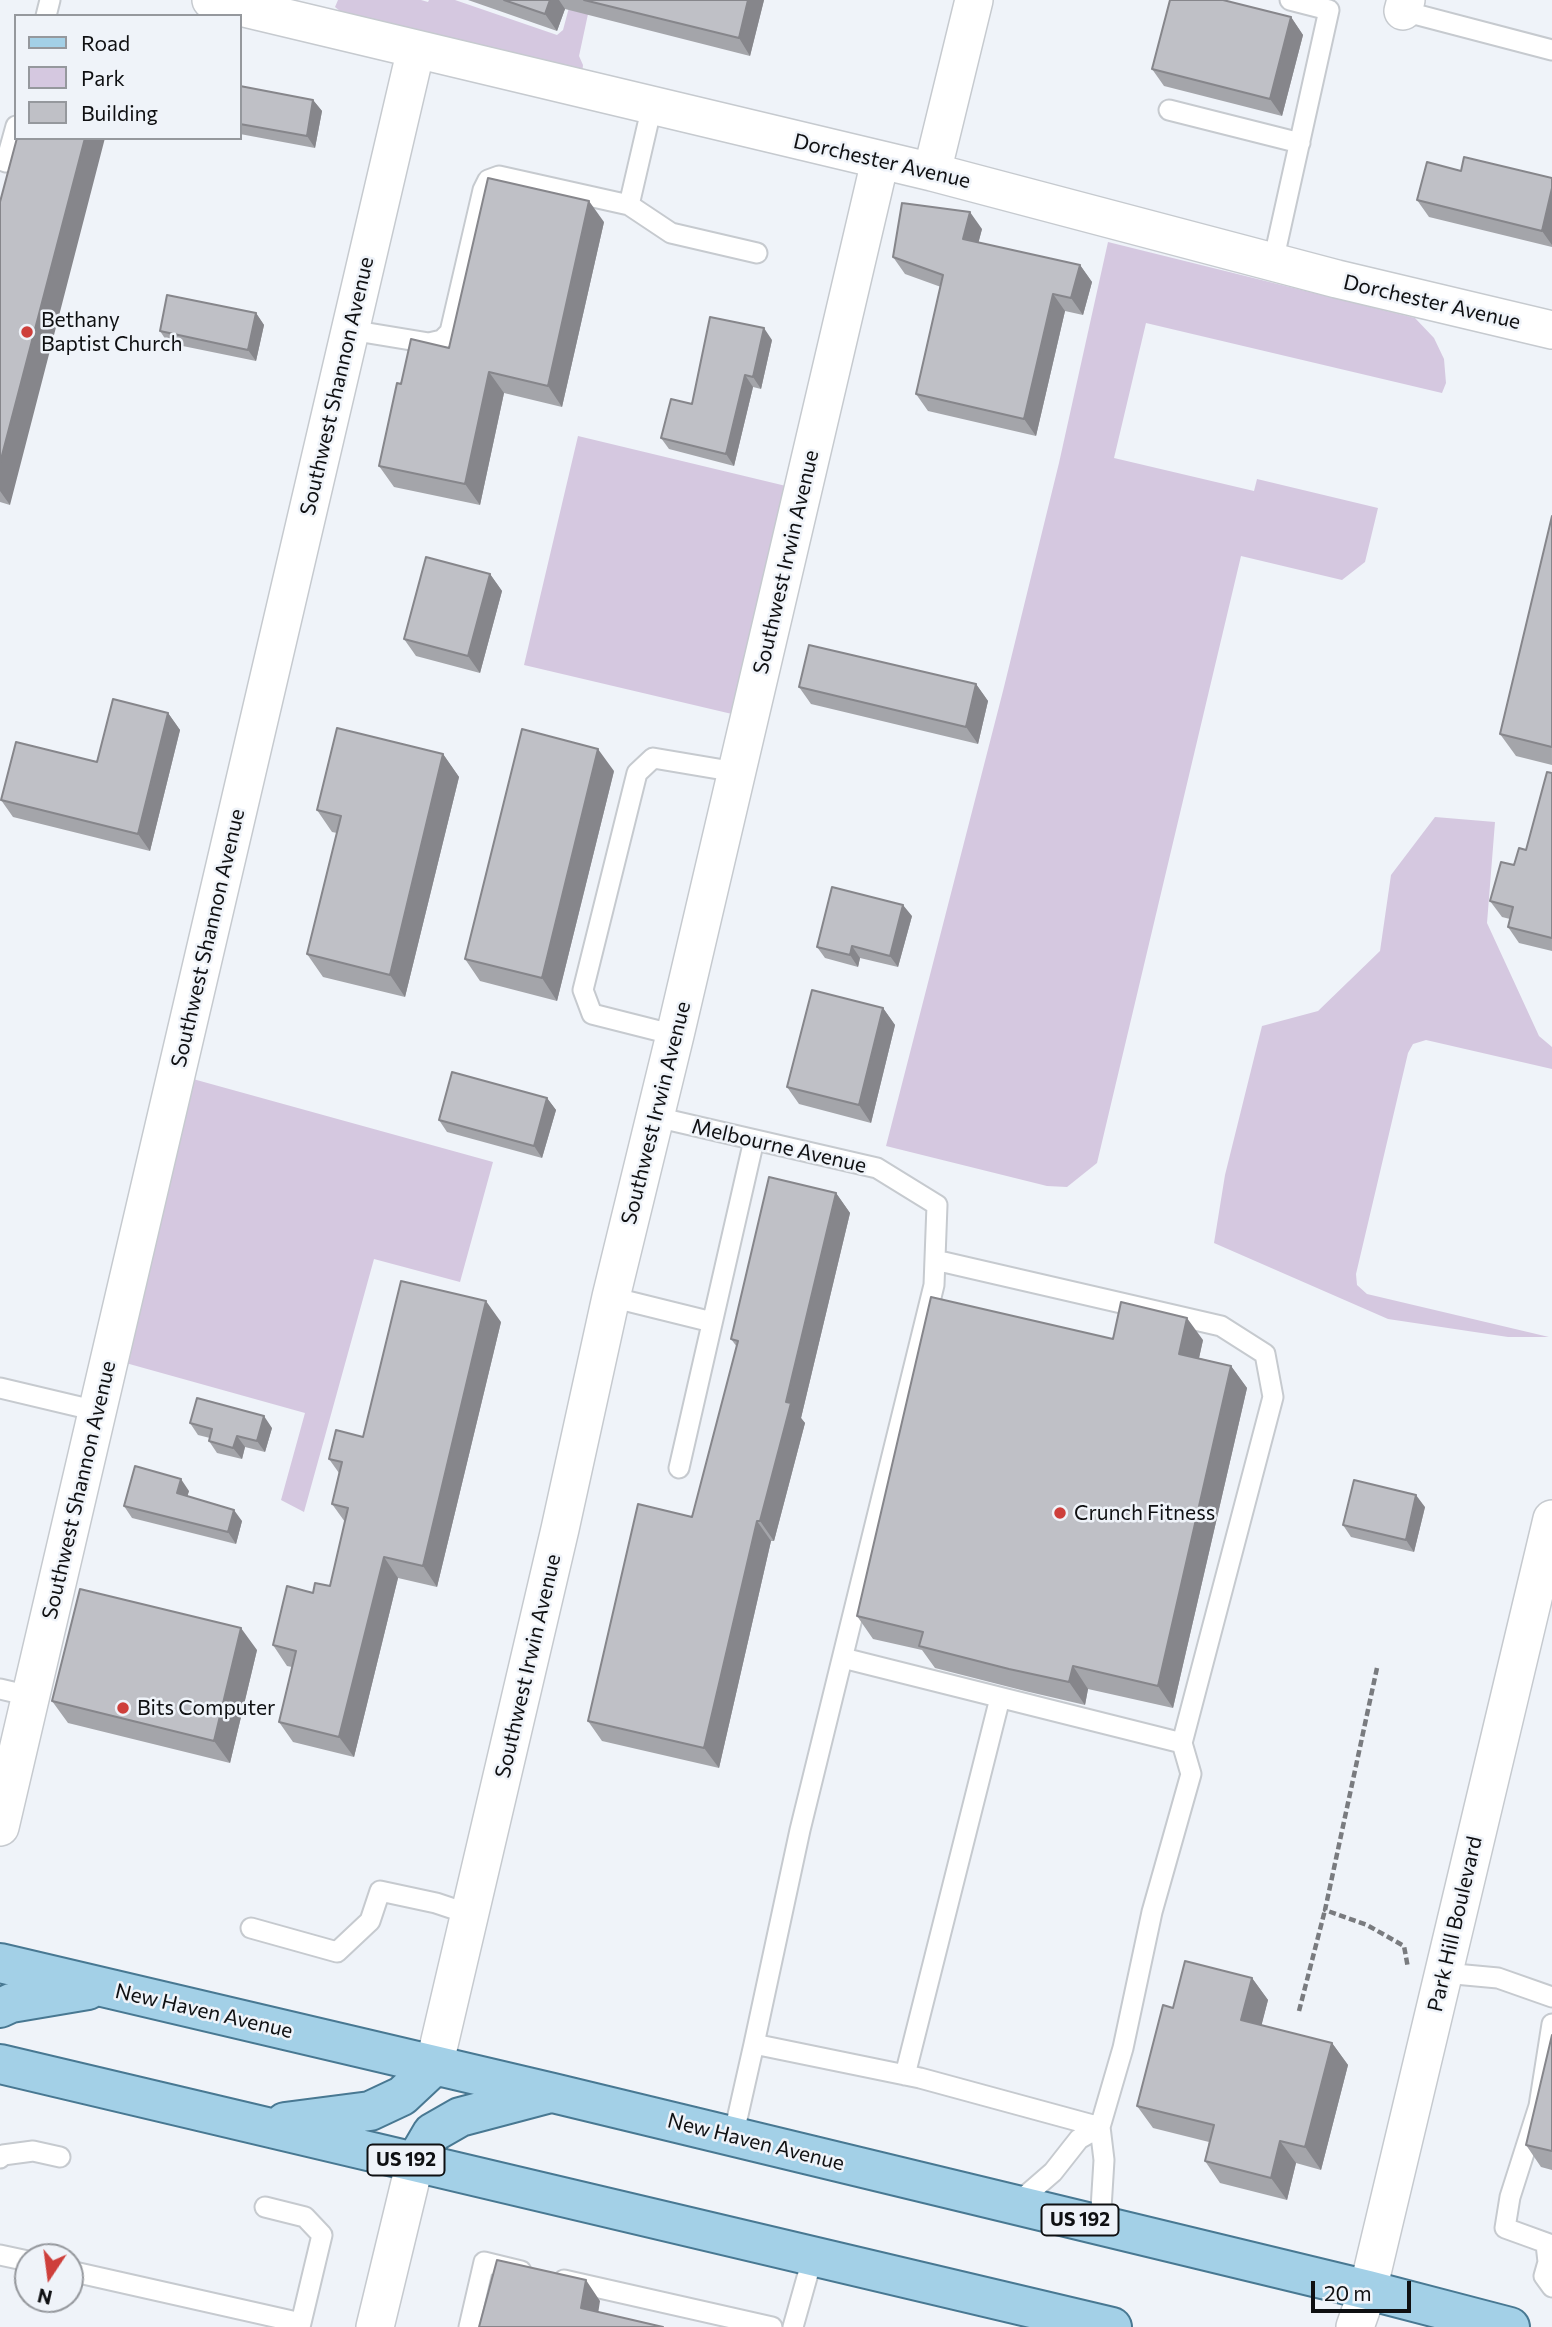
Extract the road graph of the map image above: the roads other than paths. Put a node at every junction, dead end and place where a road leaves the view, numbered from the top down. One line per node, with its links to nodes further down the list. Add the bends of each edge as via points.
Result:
1 (211, 0): 5 (street, Dorchester Avenue)
2 (974, 0): 13 (street)
3 (1290, 0): 10 (lane, via 1329,10)
4 (1404, 6): 6 (lane)
5 (416, 50): 7 (street, Dorchester Avenue); 17 (street, Southwest Shannon Avenue)
6 (1552, 50)
7 (652, 106): 12 (street, Dorchester Avenue); 14 (lane)
8 (1170, 110): 10 (lane)
9 (14, 133): 11 (lane, via 6,162)
10 (1300, 142): 16 (lane)
11 (0, 160)
12 (880, 161): 13 (street, Dorchester Avenue); 19 (street, Southwest Irwin Avenue)
13 (932, 172): 16 (street, Dorchester Avenue)
14 (629, 205): 15 (lane, via 671,233); 17 (lane, via 499,176 488,180 450,332 429,343)
15 (757, 253)
16 (1273, 262): 18 (street, Dorchester Avenue)
17 (350, 330): 27 (street, Southwest Shannon Avenue)
18 (1552, 330)
19 (736, 772): 20 (street, Southwest Irwin Avenue); 20 (lane, via 653,758 637,773 583,990 592,1014)
20 (675, 1035): 21 (street, Southwest Irwin Avenue)
21 (656, 1117): 22 (lane, Melbourne Avenue); 24 (street, Southwest Irwin Avenue)
22 (754, 1140): 23 (lane, Melbourne Avenue, via 877,1168 937,1205); 25 (lane)
23 (935, 1261): 30 (lane, Melbourne Avenue, via 934,1285); 33 (lane, via 1222,1326 1265,1354 1273,1396)
24 (611, 1297): 25 (lane); 35 (street, Southwest Irwin Avenue)
25 (712, 1322): 28 (lane)
26 (0, 1388): 27 (lane)
27 (97, 1411): 31 (street, Southwest Shannon Avenue)
28 (679, 1468)
29 (1552, 1519): 38 (street, Park Hill Boulevard)
30 (843, 1658): 32 (lane); 43 (lane, Melbourne Avenue)
31 (15, 1693): 34 (street, Southwest Shannon Avenue)
32 (1000, 1698): 33 (lane); 46 (lane)
33 (1182, 1743): 49 (lane, via 1191,1774)
34 (0, 1827)
35 (469, 1914): 36 (lane, via 380,1891 370,1921 337,1952); 45 (street, Southwest Irwin Avenue)
36 (251, 1928)
37 (0, 1963): 39 (main road, New Haven Avenue / US 192)
38 (1426, 1976): 40 (lane, via 1498,1978); 61 (street, Park Hill Boulevard)
39 (103, 1988): 41 (main road); 45 (main road, New Haven Avenue / US 192)
40 (1552, 1997)
41 (0, 2008)
42 (1552, 2024): 57 (lane, via 1539,2106 1510,2197 1505,2228)
43 (754, 2045): 46 (lane); 50 (lane, Melbourne Avenue)
44 (0, 2064): 48 (main road, US 192)
45 (434, 2066): 47 (main road, New Haven Avenue / US 192); 48 (main road, via 402,2096 370,2111)
46 (905, 2075): 49 (lane)
47 (553, 2092): 50 (main road, New Haven Avenue / US 192); 53 (main road, via 460,2117 432,2133)
48 (262, 2126): 53 (main road, US 192)
49 (1100, 2127): 54 (lane, via 1079,2139 1053,2172); 56 (lane, via 1104,2160)
50 (733, 2137): 54 (main road, New Haven Avenue / US 192)
51 (60, 2157): 52 (lane, via 33,2151)
52 (0, 2158)
53 (415, 2162): 58 (main road, US 192); 63 (street)
54 (1014, 2205): 56 (main road, New Haven Avenue / US 192)
55 (265, 2207): 62 (lane, via 305,2217 323,2235)
56 (1100, 2225): 61 (main road, New Haven Avenue / US 192)
57 (1549, 2245): 60 (lane, via 1544,2276)
58 (813, 2256): 66 (lane); 67 (main road, US 192)
59 (84, 2274): 62 (lane)
60 (1552, 2287)
61 (1368, 2290): 68 (street, Park Hill Boulevard); 69 (main road, New Haven Avenue / US 192)
62 (300, 2325)
63 (374, 2327)
64 (469, 2327): 65 (lane, via 484,2262)
65 (772, 2327)
66 (793, 2327)
67 (1112, 2327)
68 (1355, 2327)
69 (1510, 2327)

